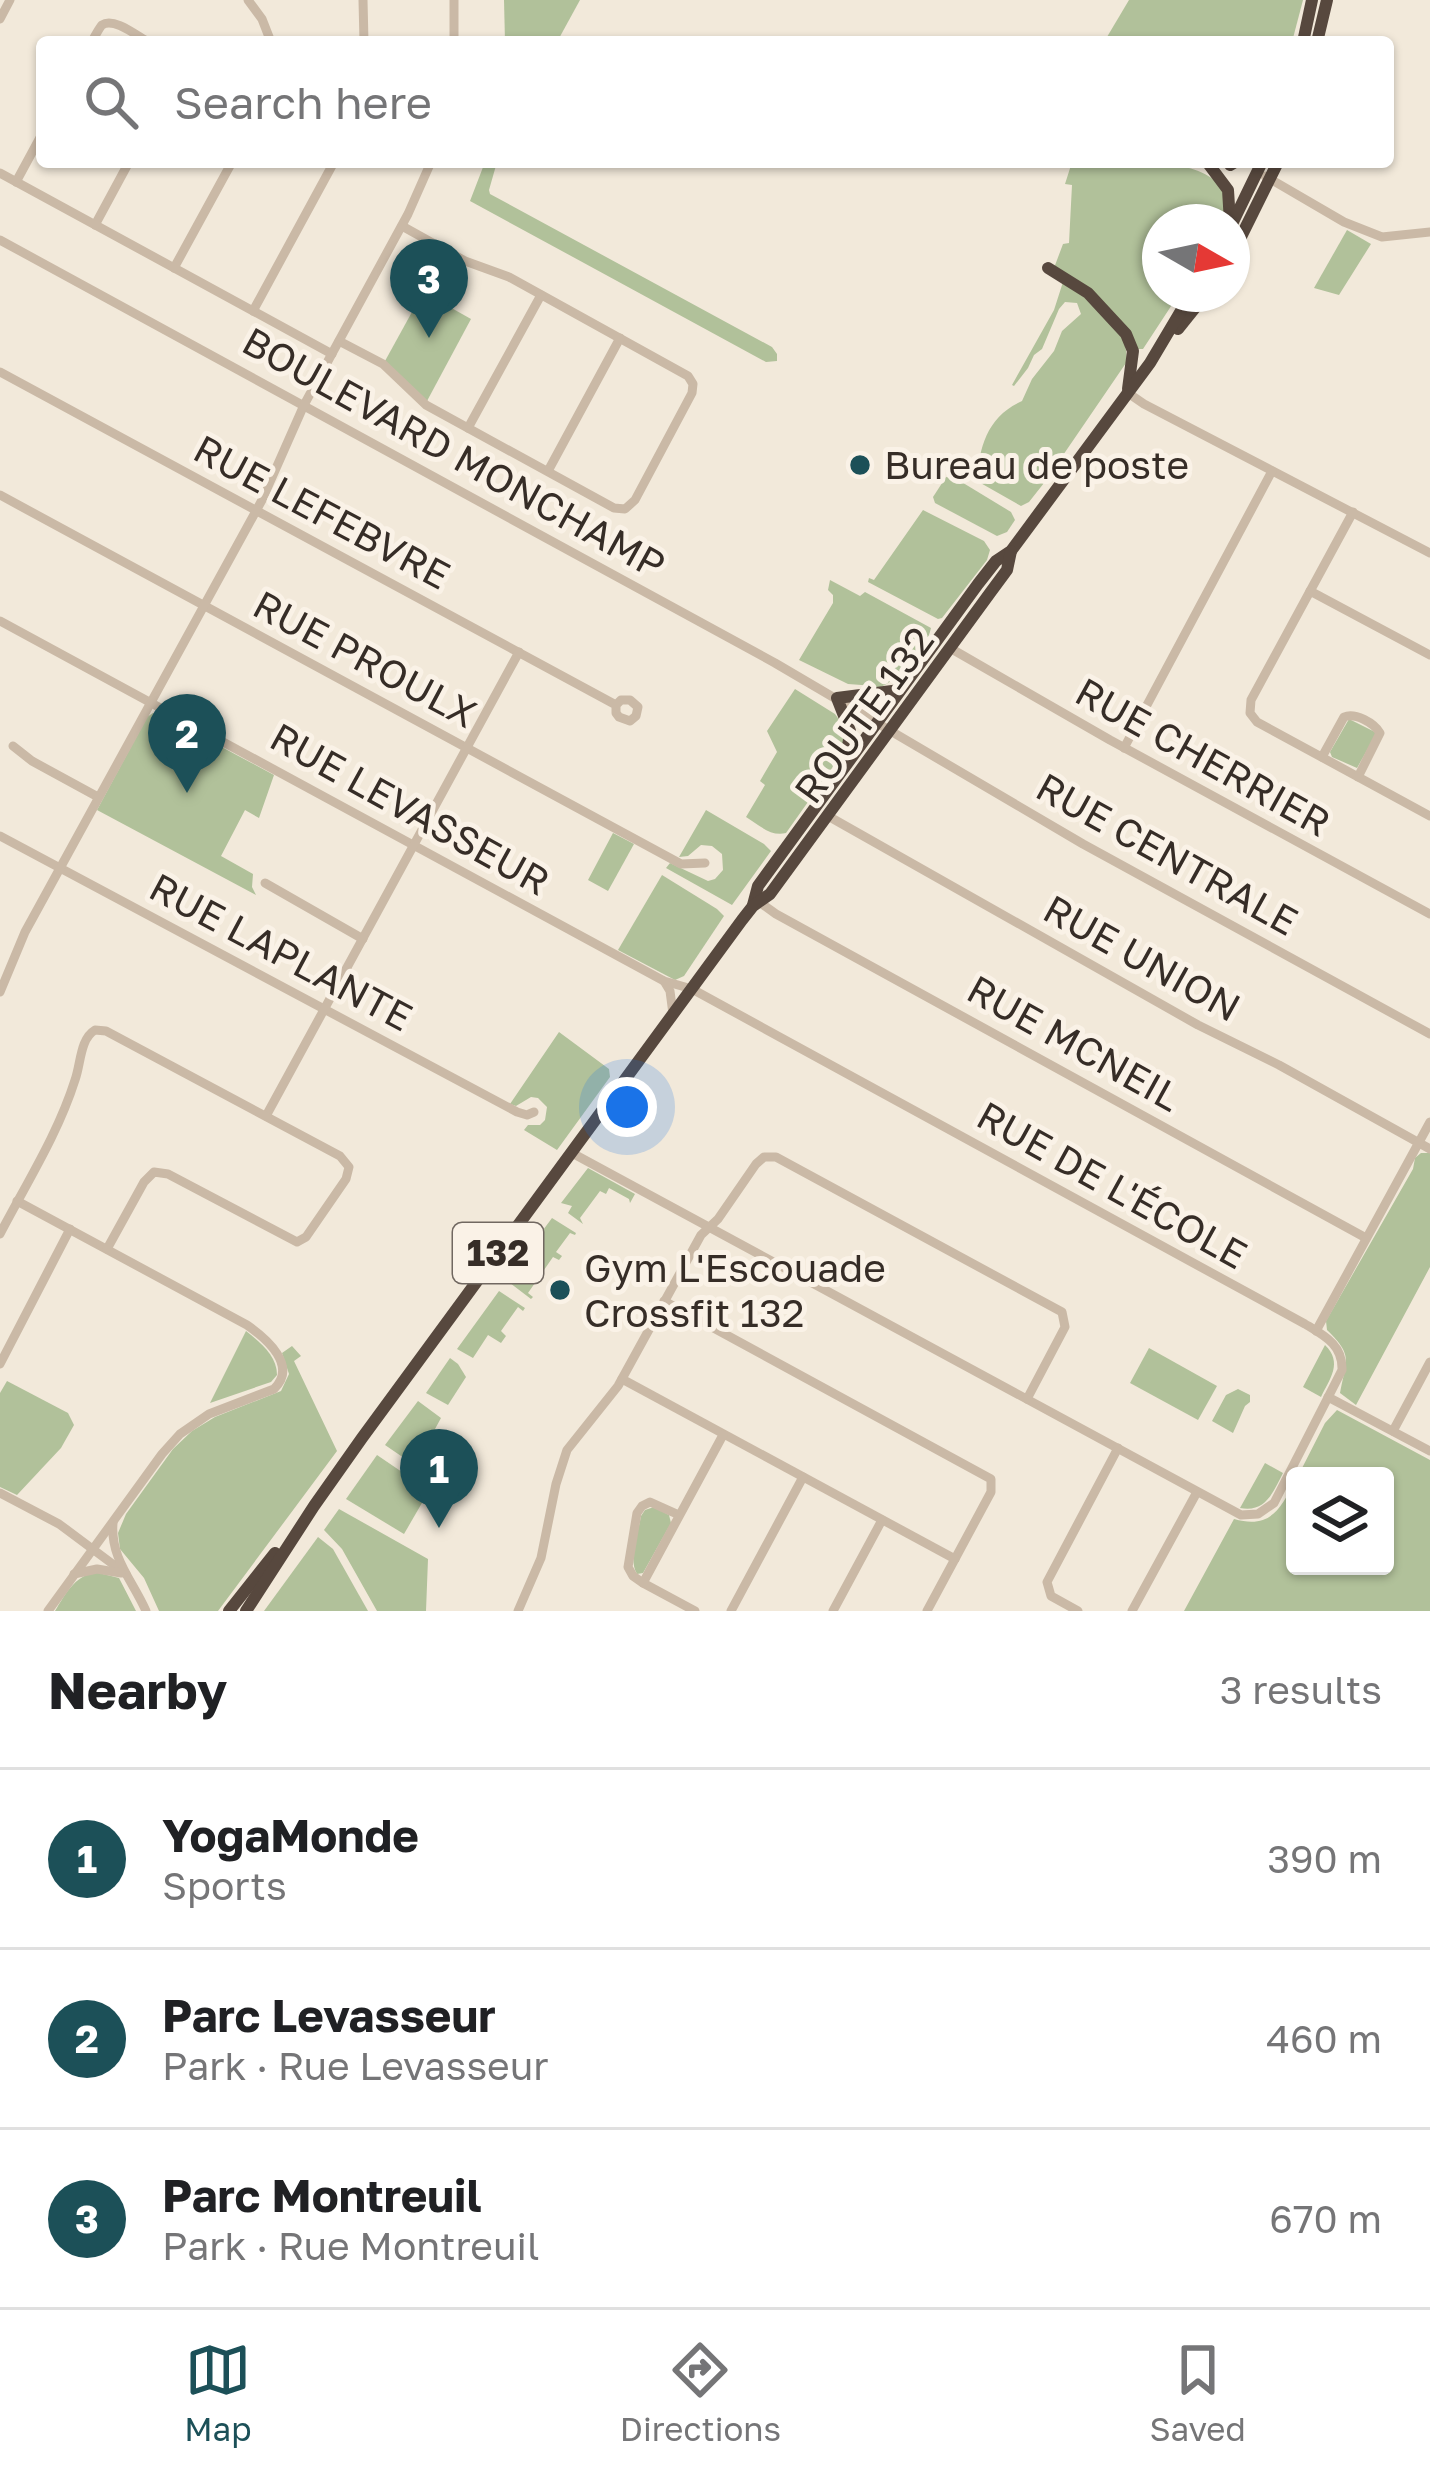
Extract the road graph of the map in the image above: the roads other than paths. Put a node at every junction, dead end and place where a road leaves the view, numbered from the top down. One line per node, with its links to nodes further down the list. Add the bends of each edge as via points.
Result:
1 (10, 0): 7 (street)
2 (248, 0): 10 (street)
3 (363, 0): 11 (street)
4 (454, 0): 12 (street)
5 (1312, 0): 13 (highway)
6 (1327, 0): 14 (highway)
7 (0, 19)
8 (95, 36): 9 (street, via 107,23)
9 (137, 36)
10 (269, 36)
11 (364, 36)
12 (454, 36)
13 (1304, 36)
14 (1318, 36)
15 (36, 145): 23 (street)
16 (126, 168): 27 (street)
17 (229, 168): 31 (street)
18 (331, 168): 34 (street)
19 (428, 168): 28 (street)
20 (1212, 168): 24 (highway)
21 (1263, 171): 25 (highway); 26 (highway); 29 (street, via 1382,237)
22 (0, 173): 23 (street)
23 (16, 182): 27 (street)
24 (1229, 204)
25 (1243, 204)
26 (1250, 206)
27 (95, 225): 31 (street)
28 (402, 226): 33 (street); 38 (street)
29 (1430, 232)
30 (0, 240): 43 (street, BOULEVARD MONCHAMP)
31 (174, 268): 34 (street)
32 (1048, 268): 42 (highway, via 1088,292 1129,338)
33 (541, 295): 37 (street); 44 (street)
34 (253, 311): 39 (street)
35 (1180, 312): 40 (highway, ROUTE 132 / 132)
36 (1191, 312): 40 (highway, 132)
37 (620, 338): 45 (street); 45 (street, via 683,373 694,388 635,500 617,509)
38 (339, 340): 39 (street); 44 (street)
39 (332, 353): 43 (street)
40 (1150, 363): 42 (highway, ROUTE 132 / 132)
41 (0, 372): 48 (street, RUE LEFEBVRE)
42 (1128, 393): 46 (street); 50 (highway, ROUTE 132 / 132)
43 (304, 405): 48 (street); 59 (street, BOULEVARD MONCHAMP)
44 (468, 428): 45 (street)
45 (548, 471)
46 (1272, 471): 49 (street); 65 (street)
47 (0, 495): 53 (street, RUE PROULX)
48 (256, 511): 53 (street); 56 (street, RUE LEFEBVRE)
49 (1353, 512): 51 (street); 52 (street)
50 (1011, 551): 55 (highway, ROUTE 132 / 132); 58 (highway, ROUTE 132 / 132, via 995,561)
51 (1430, 553)
52 (1310, 591): 57 (street); 66 (street, via 1250,713)
53 (204, 605): 60 (street); 64 (street, RUE PROULX)
54 (0, 621): 60 (street, RUE LEVASSEUR)
55 (950, 648): 62 (highway, ROUTE 132 / 132); 65 (street, RUE CHERRIER)
56 (519, 652): 61 (street, RUE LEFEBVRE); 64 (street)
57 (1430, 655)
58 (900, 690): 59 (highway); 62 (highway, ROUTE 132 / 132)
59 (837, 698): 62 (street, BOULEVARD MONCHAMP); 67 (highway, via 850,731)
60 (150, 703): 69 (street); 73 (street, RUE LEVASSEUR)
61 (616, 705)
62 (884, 727): 67 (highway, ROUTE 132 / 132); 70 (highway, ROUTE 132 / 132); 85 (street, RUE CENTRALE)
63 (14, 746): 69 (street)
64 (467, 748): 73 (street); 74 (street, RUE PROULX, via 681,864)
65 (1124, 748): 78 (street, RUE CHERRIER)
66 (1322, 757): 68 (street); 68 (street, via 1352,714 1380,736)
67 (846, 765): 77 (highway, ROUTE 132 / 132, via 758,886)
68 (1358, 777): 71 (street)
69 (98, 797): 75 (street)
70 (828, 816): 77 (highway, ROUTE 132 / 132, via 770,894); 89 (street, RUE UNION)
71 (1430, 817)
72 (0, 836): 75 (street, RUE LAPLANTE)
73 (415, 846): 79 (street); 80 (street, RUE LEVASSEUR)
74 (705, 863)
75 (60, 868): 82 (street); 83 (street, RUE LAPLANTE)
76 (265, 883): 79 (street)
77 (755, 902): 81 (highway, ROUTE 132 / 132); 96 (street, RUE MCNEIL)
78 (1430, 914)
79 (363, 939): 83 (street)
80 (664, 981): 81 (street, RUE LEVASSEUR); 84 (street)
81 (692, 989): 84 (highway, ROUTE 132 / 132); 99 (street, RUE DE L'ÉCOLE)
82 (0, 992)
83 (324, 1009): 86 (street, RUE LAPLANTE, via 517,1112); 87 (street)
84 (673, 1015): 91 (highway, ROUTE 132 / 132)
85 (1430, 1034)
86 (534, 1112)
87 (266, 1116): 92 (street, via 106,1031 92,1031); 97 (street, via 349,1166 306,1237 286,1239 154,1172)
88 (1430, 1122): 89 (street)
89 (1419, 1143): 90 (street, RUE UNION); 96 (street)
90 (1430, 1149)
91 (572, 1153): 93 (street); 112 (highway, ROUTE 132 / 132)
92 (17, 1202): 94 (street); 95 (street)
93 (708, 1227): 98 (street); 104 (street); 104 (street, via 760,1159 772,1156 1031,1294 1062,1312 1065,1328)
94 (70, 1229): 97 (street); 101 (street)
95 (0, 1234)
96 (1366, 1238): 99 (street)
97 (107, 1250): 114 (street, via 252,1328 284,1373 274,1388 188,1427)
98 (664, 1301): 102 (street); 117 (street, via 993,1482)
99 (1316, 1331): 103 (street, via 1342,1359)
100 (1430, 1362): 105 (street)
101 (0, 1364)
102 (622, 1379): 106 (street); 125 (street, via 567,1450 542,1558)
103 (1328, 1397): 105 (street); 110 (street, via 1262,1512 1241,1514)
104 (1027, 1399): 107 (street)
105 (1393, 1431): 108 (street)
106 (724, 1435): 109 (street); 113 (street)
107 (1118, 1448): 110 (street); 130 (street, via 1047,1582 1052,1596)
108 (1430, 1451)
109 (803, 1477): 115 (street); 127 (street)
110 (1197, 1492): 131 (street)
111 (0, 1493): 116 (street)
112 (314, 1506): 123 (highway, ROUTE 132 / 132); 124 (highway, ROUTE 132 / 132)
113 (679, 1515): 120 (street); 120 (street, via 650,1502 637,1513 628,1567)
114 (114, 1520): 116 (street); 119 (street, via 112,1544)
115 (882, 1520): 117 (street); 128 (street)
116 (93, 1548): 118 (street); 119 (street)
117 (955, 1559): 129 (street)
118 (74, 1574): 119 (street); 121 (street)
119 (126, 1574): 122 (street)
120 (644, 1583): 126 (street)
121 (48, 1611)
122 (146, 1611)
123 (229, 1611)
124 (246, 1611)
125 (519, 1611)
126 (695, 1611)
127 (731, 1611)
128 (833, 1611)
129 (927, 1611)
130 (1078, 1611)
131 (1132, 1611)

